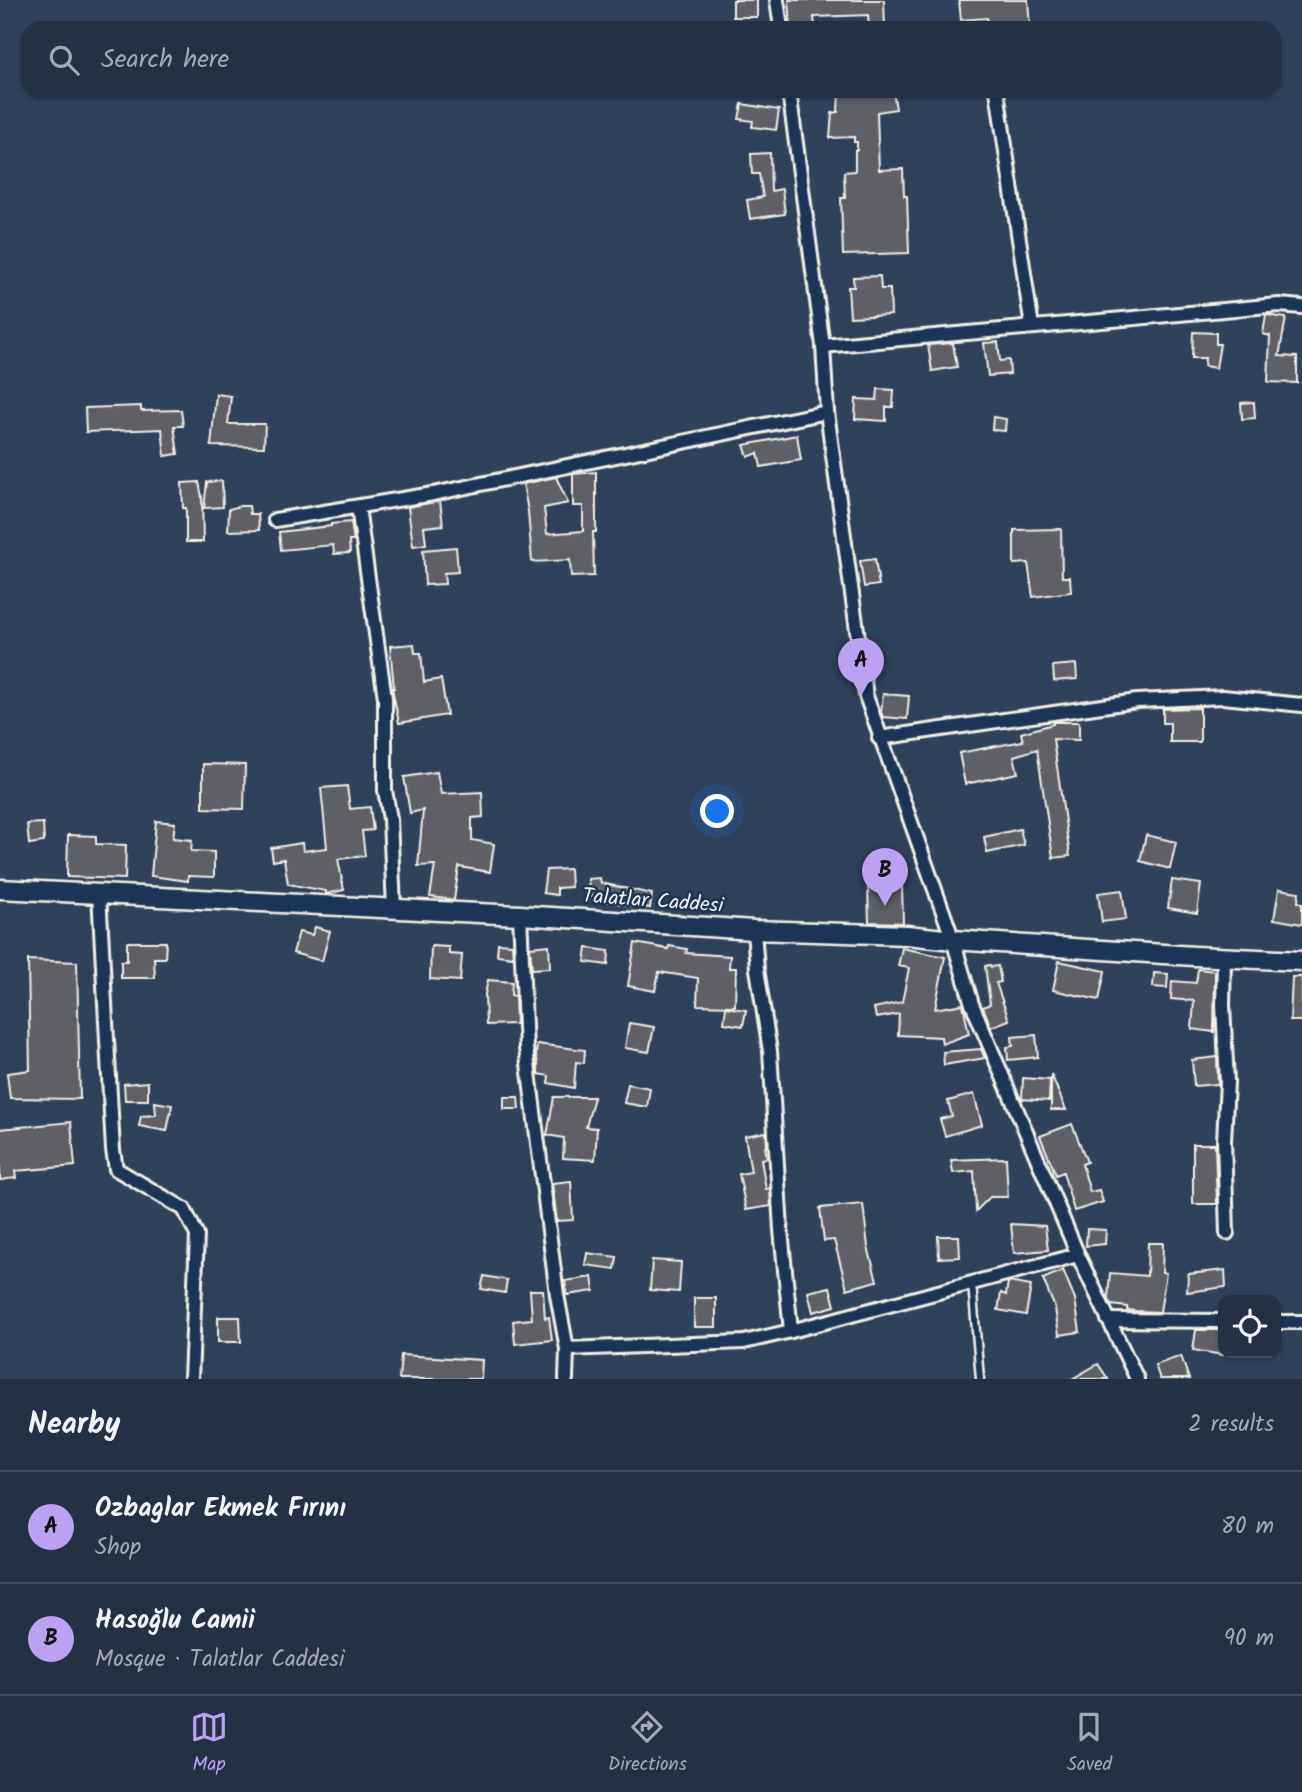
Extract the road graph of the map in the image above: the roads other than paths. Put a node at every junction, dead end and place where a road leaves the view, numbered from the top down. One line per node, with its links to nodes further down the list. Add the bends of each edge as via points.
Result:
1 (777, 0): 2 (street)
2 (780, 21)
3 (790, 98): 7 (street)
4 (998, 98): 6 (street)
5 (1302, 307): 6 (street, via 1279,304)
6 (1032, 327): 7 (street)
7 (823, 346): 8 (street)
8 (827, 412): 9 (street); 12 (street, via 866,696)
9 (358, 507): 10 (street); 15 (street, via 385,698 385,790)
10 (275, 520)
11 (1302, 705): 12 (street, via 1223,697 1137,701)
12 (880, 738): 18 (street)
13 (0, 889): 14 (street, Talatlar Caddesi)
14 (99, 893): 15 (street, Talatlar Caddesi); 30 (street, via 116,1169 184,1209 197,1234)
15 (394, 908): 16 (street, Talatlar Caddesi)
16 (520, 915): 17 (street, Talatlar Caddesi); 29 (street, via 526,1048)
17 (754, 930): 18 (street, Talatlar Caddesi); 28 (street, via 770,1051)
18 (953, 940): 19 (street, Talatlar Caddesi); 22 (street, via 972,1004)
19 (1224, 957): 20 (street, Talatlar Caddesi); 21 (street)
20 (1302, 961)
21 (1227, 1233)
22 (1077, 1255): 23 (street); 24 (street)
23 (972, 1283): 28 (street); 32 (lane)
24 (1108, 1320): 25 (street); 33 (street)
25 (1218, 1321)
26 (1281, 1322): 27 (street)
27 (1302, 1322)
28 (791, 1331): 29 (street, via 744,1342)
29 (567, 1349): 31 (street)
30 (191, 1379)
31 (566, 1379)
32 (980, 1379)
33 (1137, 1379)

